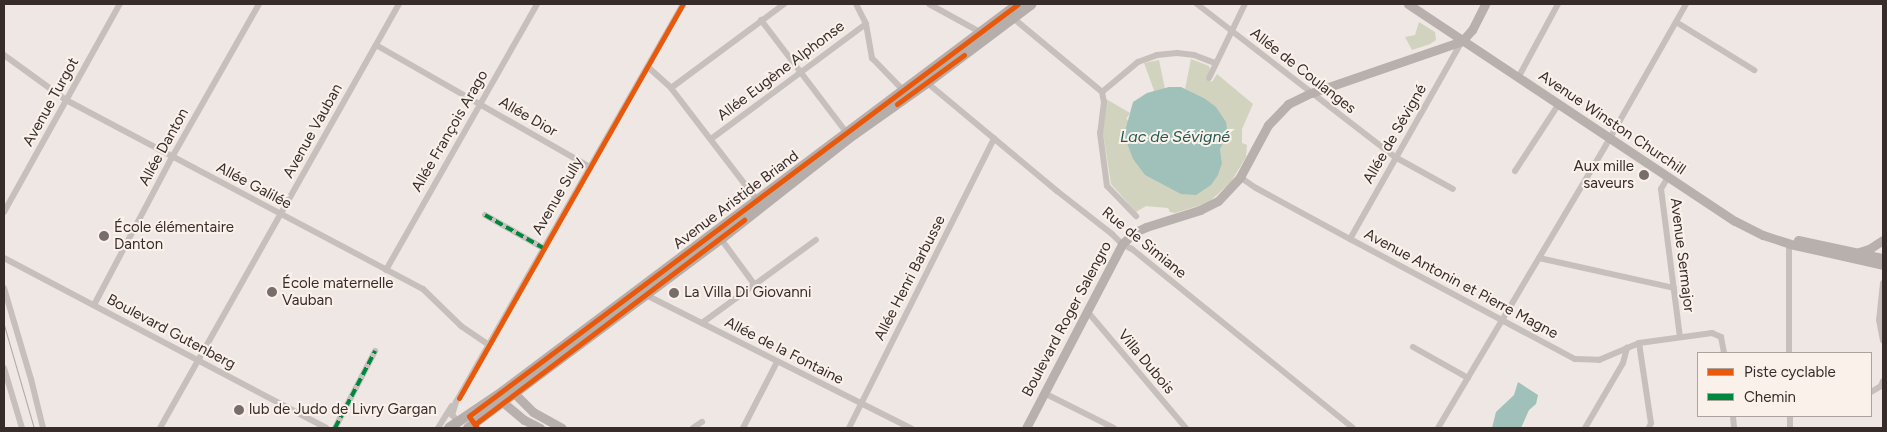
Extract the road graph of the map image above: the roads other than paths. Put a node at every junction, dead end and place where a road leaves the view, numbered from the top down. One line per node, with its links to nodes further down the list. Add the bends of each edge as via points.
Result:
1 (120, 4): 37 (street, Avenue Turgot)
2 (259, 4): 44 (street, Allée Danton)
3 (399, 4): 24 (street, Avenue Vauban)
4 (537, 4): 38 (street, Allée François Arago)
5 (683, 4): 27 (street, Avenue Sully)
6 (784, 4): 18 (street)
7 (856, 4): 20 (street)
8 (929, 4): 22 (street)
9 (1018, 4): 22 (main road, Avenue Aristide Briand)
10 (1032, 4): 17 (main road, Avenue Aristide Briand)
11 (1197, 4): 21 (street, Allée de Coulanges)
12 (1245, 4): 21 (street)
13 (1408, 4): 23 (main road, Avenue Winston Churchill)
14 (1485, 4): 23 (main road)
15 (1558, 4): 31 (street)
16 (1686, 4): 19 (street)
17 (1013, 18): 22 (main road, Avenue Aristide Briand); 35 (street)
18 (761, 20): 29 (street); 33 (street)
19 (1676, 22): 28 (street); 43 (street)
20 (866, 24): 29 (street, Allée Eugène Alphonse); 34 (street, via 872,58)
21 (1231, 30): 26 (street); 36 (street, Allée de Coulanges)
22 (984, 35): 32 (main road, Avenue Aristide Briand)
23 (1462, 41): 31 (main road, Avenue Winston Churchill); 36 (main road, Boulevard Roger Salengro); 45 (street, Allée de Sévigné)
24 (376, 45): 38 (street, Allée Dior); 53 (street, Avenue Vauban)
25 (4, 55): 37 (street, Allée Galilée)
26 (1215, 64): 30 (street); 35 (street, via 1194,55 1157,55 1138,62)
27 (648, 67): 33 (street); 46 (street, Avenue Sully)
28 (1754, 70)
29 (800, 72): 40 (street); 42 (street, Allée Eugène Alphonse)
30 (1209, 78)
31 (1518, 78): 39 (main road, Avenue Winston Churchill)
32 (924, 80): 34 (main road, Avenue Aristide Briand); 41 (street, Rue de Simiane); 57 (main road, Avenue Aristide Briand)
33 (671, 88): 42 (street)
34 (903, 90): 40 (main road, Avenue Aristide Briand)
35 (1102, 92): 55 (street, via 1100,133 1107,186)
36 (1311, 93): 45 (street, Allée de Coulanges); 48 (main road, Boulevard Roger Salengro, via 1288,104 1277,114)
37 (66, 100): 44 (street, Allée Galilée); 52 (street, Avenue Turgot)
38 (480, 104): 46 (street, Allée Dior); 70 (street, Allée François Arago)
39 (1558, 104): 43 (main road, Avenue Winston Churchill); 47 (street)
40 (846, 132): 51 (main road, Avenue Aristide Briand)
41 (994, 138): 61 (street, Rue de Simiane); 99 (street, Allée Henri Barbusse)
42 (711, 139): 51 (street)
43 (1610, 139): 49 (main road, Avenue Winston Churchill); 67 (street)
44 (172, 157): 53 (street, Allée Galilée); 76 (street, Allée Danton)
45 (1395, 157): 50 (street, Allée de Coulanges); 58 (street, Allée de Sévigné)
46 (590, 167): 63 (street, Avenue Sully)
47 (1515, 170)
48 (1240, 177): 58 (street, Avenue Antonin et Pierre Magne); 61 (main road, Boulevard Roger Salengro, via 1218,201 1146,227)
49 (1668, 177): 56 (main road, Avenue Winston Churchill); 74 (street, Avenue Sermajor, via 1661,189)
50 (1453, 190)
51 (757, 200): 97 (main road, Avenue Aristide Briand)
52 (4, 212)
53 (280, 214): 70 (street, Allée Galilée); 89 (street, Avenue Vauban)
54 (485, 215): 63 (street)
55 (1136, 216)
56 (1747, 227): 62 (main road, Avenue Winston Churchill); 64 (main road, Avenue Winston Churchill)
57 (721, 239): 72 (street); 75 (main road, Avenue Aristide Briand)
58 (1350, 239): 78 (street, Avenue Antonin et Pierre Magne)
59 (816, 240): 72 (street)
60 (1883, 240): 65 (main road)
61 (1122, 244): 77 (main road, Boulevard Roger Salengro); 118 (street, Rue de Simiane)
62 (1790, 244): 64 (main road, Avenue Winston Churchill); 88 (street)
63 (543, 248): 83 (street, Avenue Sully)
64 (1834, 251): 65 (main road, Avenue Winston Churchill); 68 (main road, via 1880,262); 69 (main road, Avenue Winston Churchill)
65 (1858, 253): 68 (main road, Avenue Winston Churchill)
66 (4, 258): 76 (street, Boulevard Gutenberg)
67 (1539, 258): 74 (street); 78 (street)
68 (1883, 259)
69 (1883, 265)
70 (386, 270): 83 (street, Allée Galilée, via 423,289 461,326)
71 (1883, 283): 81 (street, via 1879,320)
72 (754, 284): 79 (street)
73 (4, 288): 103 (street)
74 (1674, 288): 80 (street, Avenue Sermajor)
75 (646, 295): 79 (street, Allée de la Fontaine); 96 (main road, Avenue Aristide Briand)
76 (94, 305): 89 (street, Boulevard Gutenberg)
77 (1086, 311): 95 (main road, Boulevard Roger Salengro); 117 (street, Villa Dubois)
78 (1502, 319): 85 (street, Avenue Antonin et Pierre Magne, via 1583,361 1599,360); 92 (street)
79 (702, 323): 90 (street, Allée de la Fontaine)
80 (1680, 337): 82 (street, Avenue Antonin et Pierre Magne); 87 (street, Avenue Antonin et Pierre Magne, via 1718,334)
81 (1883, 341)
82 (1639, 343): 85 (street, Avenue Antonin et Pierre Magne); 121 (street, via 1651,423)
83 (488, 344): 98 (street, Avenue Sully)
84 (1413, 347): 92 (street)
85 (1627, 348): 120 (street, via 1623,363)
86 (375, 350): 106 (street)
87 (1724, 352)
88 (1789, 352)
89 (197, 360): 104 (street, Avenue Vauban); 105 (street, Boulevard Gutenberg)
90 (777, 362): 99 (street, Allée de la Fontaine); 112 (street)
91 (4, 368): 102 (street)
92 (1468, 378): 119 (street)
93 (1883, 381): 94 (street)
94 (1872, 391)
95 (1044, 393): 115 (main road, Boulevard Roger Salengro); 116 (street)
96 (515, 394): 97 (main road, Avenue Aristide Briand); 110 (main road, via 533,412)
97 (503, 398): 101 (main road, Avenue Aristide Briand); 109 (main road, via 524,420)
98 (456, 402): 101 (street, via 452,415); 107 (street, Avenue Sully)
99 (862, 404): 113 (street, Allée Henri Barbusse); 114 (street, Allée de la Fontaine)
100 (702, 422): 111 (street)
101 (463, 425): 108 (main road, Avenue Aristide Briand)
102 (22, 428)
103 (43, 428)
104 (160, 428)
105 (326, 428)
106 (335, 428)
107 (438, 428)
108 (449, 428)
109 (540, 428)
110 (562, 428)
111 (693, 428)
112 (743, 428)
113 (849, 428)
114 (912, 428)
115 (1026, 428)
116 (1114, 428)
117 (1186, 428)
118 (1352, 428)
119 (1438, 428)
120 (1585, 428)
121 (1649, 428)

